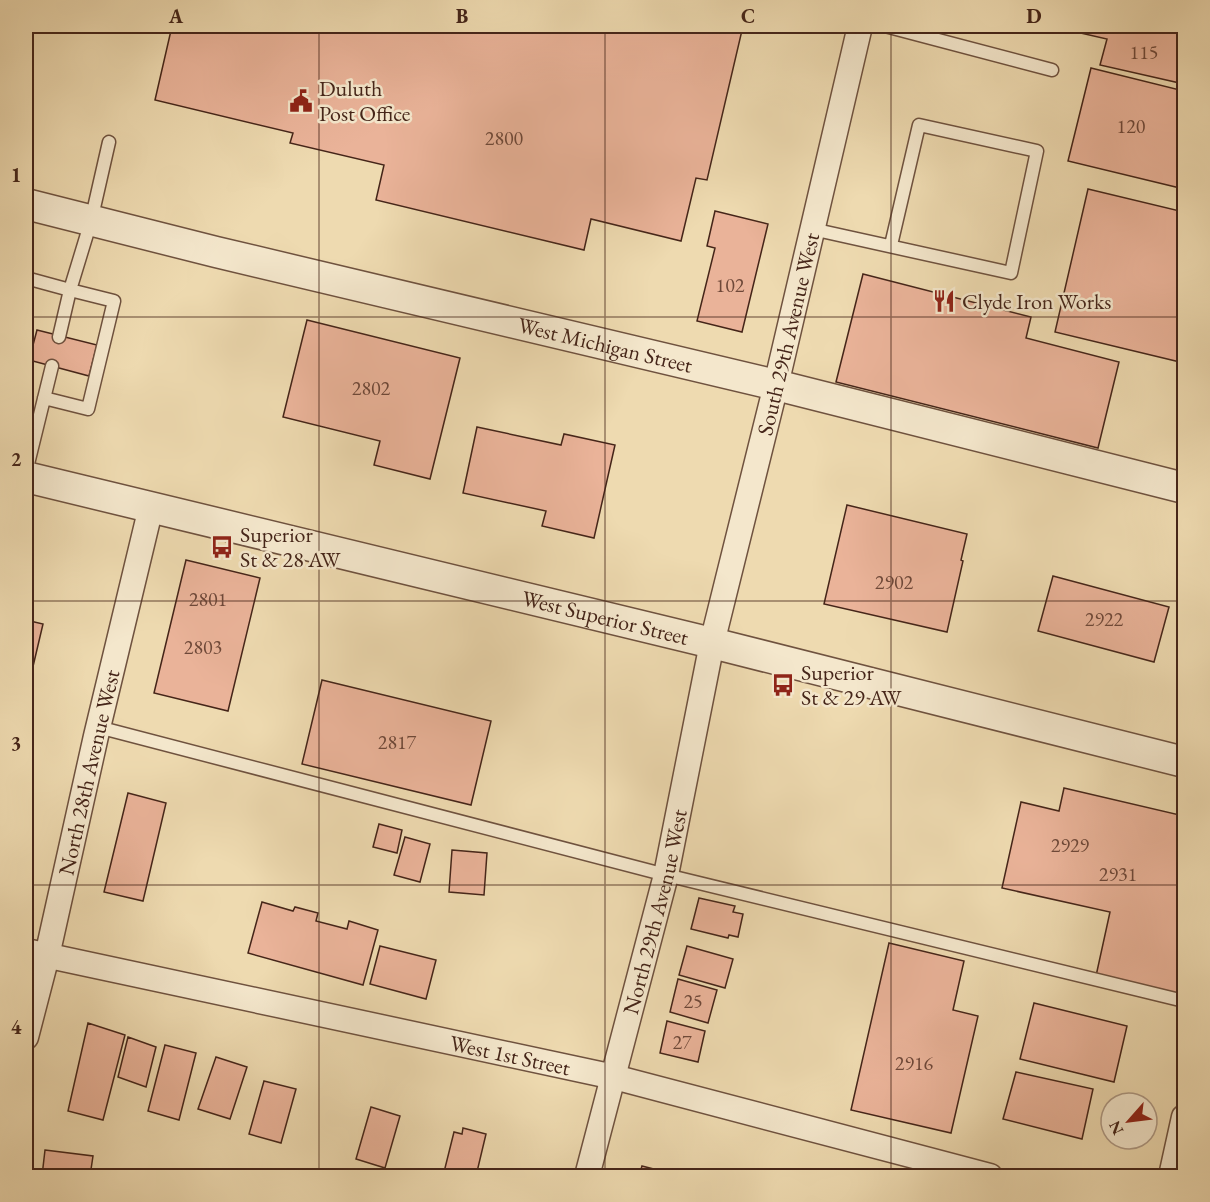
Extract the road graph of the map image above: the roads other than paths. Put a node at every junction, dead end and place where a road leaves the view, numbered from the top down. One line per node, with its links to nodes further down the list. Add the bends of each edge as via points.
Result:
1 (860, 26): 7 (street, South 29th Avenue West)
2 (885, 26): 3 (lane)
3 (1052, 70)
4 (109, 142): 6 (lane)
5 (26, 204): 6 (street, West Michigan Street)
6 (91, 220): 10 (lane); 13 (street, West Michigan Street)
7 (812, 230): 8 (lane); 13 (street, South 29th Avenue West)
8 (891, 245): 8 (lane, via 1011,273 1037,151 919,125)
9 (26, 278): 10 (lane)
10 (70, 290): 11 (lane); 14 (lane, via 114,301 91,398 88,409)
11 (59, 337)
12 (52, 366): 14 (lane)
13 (776, 385): 17 (street, West Michigan Street); 19 (street, South 29th Avenue West)
14 (44, 398): 15 (lane)
15 (26, 472)
16 (26, 477): 18 (street, West Superior Street)
17 (1185, 488)
18 (151, 507): 19 (street, West Superior Street); 20 (street, North 28th Avenue West)
19 (712, 643): 21 (street, West Superior Street); 22 (street, North 29th Avenue West)
20 (98, 727): 22 (lane); 23 (street, North 28th Avenue West)
21 (1185, 762)
22 (666, 874): 24 (lane); 26 (street, North 29th Avenue West)
23 (36, 954): 25 (street, North 28th Avenue West); 26 (street, West 1st Street)
24 (1185, 1001)
25 (26, 1037)
26 (614, 1077): 28 (street, North 29th Avenue West); 29 (street, West 1st Street)
27 (1185, 1117): 30 (street)
28 (587, 1176)
29 (990, 1176)
30 (1171, 1176)

